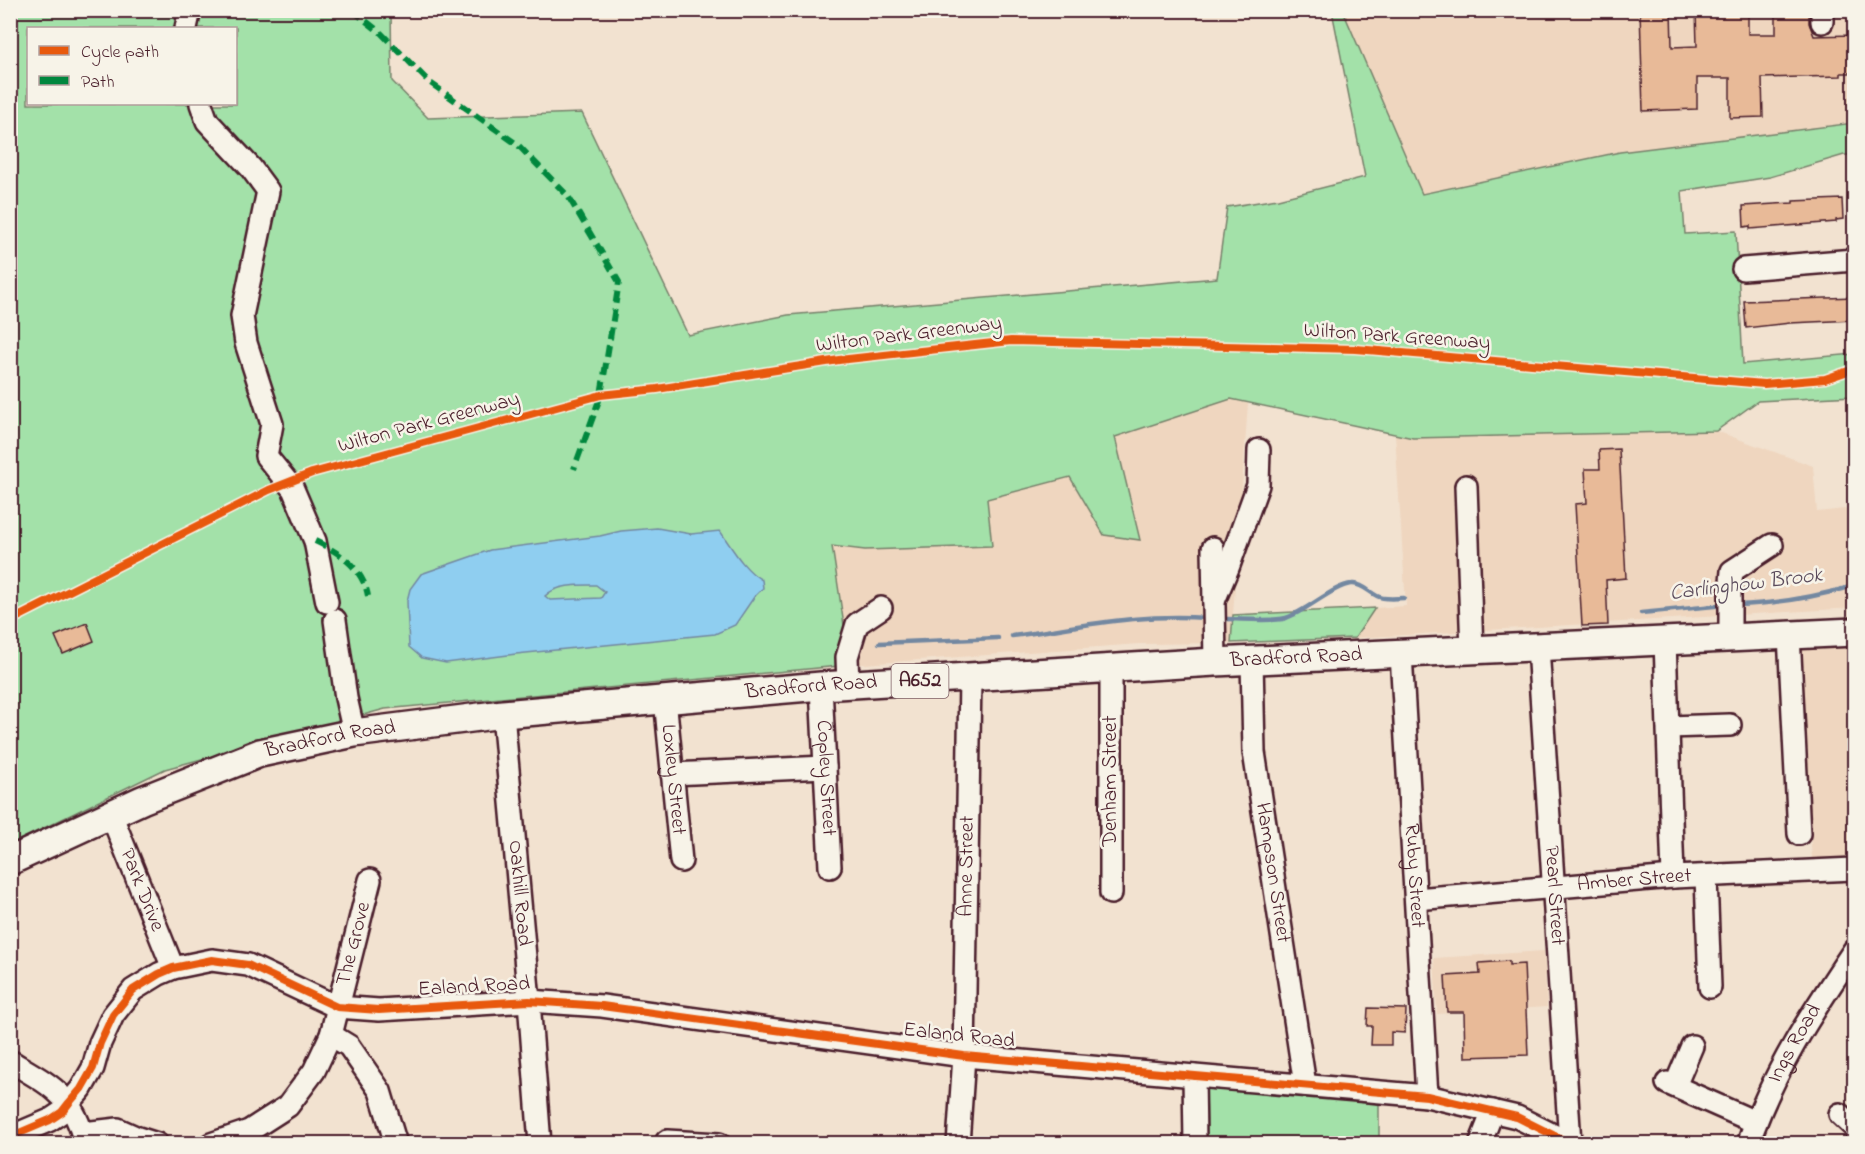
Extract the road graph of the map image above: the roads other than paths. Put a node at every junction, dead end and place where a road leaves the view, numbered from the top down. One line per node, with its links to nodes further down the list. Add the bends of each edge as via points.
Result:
1 (190, 10): 2 (street)
2 (186, 27)
3 (201, 105): 28 (street, via 207,121 268,191 242,316 246,343 272,424 266,456 293,489 315,541)
4 (1854, 260): 5 (street)
5 (1743, 269)
6 (1258, 450): 10 (street, via 1258,485)
7 (1466, 486): 17 (street)
8 (1772, 545): 12 (street, via 1732,571)
9 (1213, 548): 10 (street)
10 (1214, 601): 20 (street)
11 (881, 608): 23 (street, Copley Street, via 857,624)
12 (1730, 616): 14 (main road, Bradford Road / A652); 15 (main road, Bradford Road / A652)
13 (1854, 632): 14 (main road, Bradford Road / A652)
14 (1790, 635): 32 (street)
15 (1665, 641): 16 (main road, Bradford Road / A652); 27 (street)
16 (1538, 647): 17 (main road, Bradford Road / A652); 40 (street, Pearl Street)
17 (1472, 650): 18 (main road, Bradford Road / A652)
18 (1401, 654): 19 (main road, Bradford Road / A652); 42 (street, Ruby Street)
19 (1252, 660): 20 (main road, Bradford Road / A652); 53 (street, Hampson Street, via 1254,752)
20 (1215, 662): 21 (main road, Bradford Road / A652)
21 (1111, 669): 22 (main road, Bradford Road / A652); 41 (street, Denham Street)
22 (970, 678): 23 (main road, Bradford Road / A652); 50 (street, Anne Street)
23 (834, 685): 24 (main road, Bradford Road / A652); 29 (street, Copley Street)
24 (665, 699): 25 (main road, Bradford Road / A652); 30 (street, Loxley Street)
25 (502, 714): 28 (main road, Bradford Road / A652); 46 (street, Oakhill Road)
26 (1730, 725): 27 (street)
27 (1668, 727): 37 (street)
28 (354, 733): 31 (main road, Bradford Road / A652, via 260,753)
29 (825, 768): 30 (street); 35 (street, Copley Street)
30 (672, 774): 34 (street, Loxley Street)
31 (111, 814): 33 (main road, Bradford Road / A652); 44 (street, Park Drive)
32 (1799, 834)
33 (10, 861)
34 (681, 861)
35 (830, 867)
36 (1854, 869): 38 (street, Amber Street)
37 (1673, 877): 38 (street, Amber Street); 40 (street, Amber Street)
38 (1706, 877): 45 (street)
39 (370, 880): 47 (street, The Grove)
40 (1554, 886): 42 (street, Amber Street); 69 (street, Pearl Street)
41 (1111, 893)
42 (1416, 899): 54 (street, Ruby Street)
43 (1854, 950): 57 (street, Ings Road, via 1803,1029)
44 (173, 968): 47 (street, via 212,960 248,965); 55 (street, via 133,990 113,1015 93,1068)
45 (1710, 987)
46 (529, 1000): 47 (street, Ealand Road, via 379,1010); 50 (street, Ealand Road, via 602,1006); 63 (street, Oakhill Road)
47 (337, 1007): 48 (street, The Grove)
48 (331, 1035): 61 (street, The Grove, via 314,1071 288,1106 249,1131); 62 (street, via 350,1047 380,1091)
49 (1692, 1046): 57 (street, via 1671,1084)
50 (964, 1056): 52 (street, Ealand Road); 66 (street, Anne Street)
51 (10, 1061): 55 (street)
52 (1194, 1076): 53 (street, Ealand Road); 67 (street)
53 (1305, 1085): 54 (street, Ealand Road)
54 (1427, 1096): 56 (street, Ealand Road)
55 (69, 1103): 58 (street, via 51,1120); 59 (street)
56 (1493, 1111): 68 (street); 69 (street, Ealand Road, via 1517,1117)
57 (1755, 1122): 70 (street, Ings Road)
58 (10, 1137)
59 (84, 1138): 60 (street, via 118,1129)
60 (157, 1143)
61 (211, 1143)
62 (396, 1143)
63 (540, 1143)
64 (667, 1143): 65 (street)
65 (719, 1143)
66 (958, 1143)
67 (1195, 1143)
68 (1480, 1143)
69 (1571, 1143)
70 (1748, 1143)

